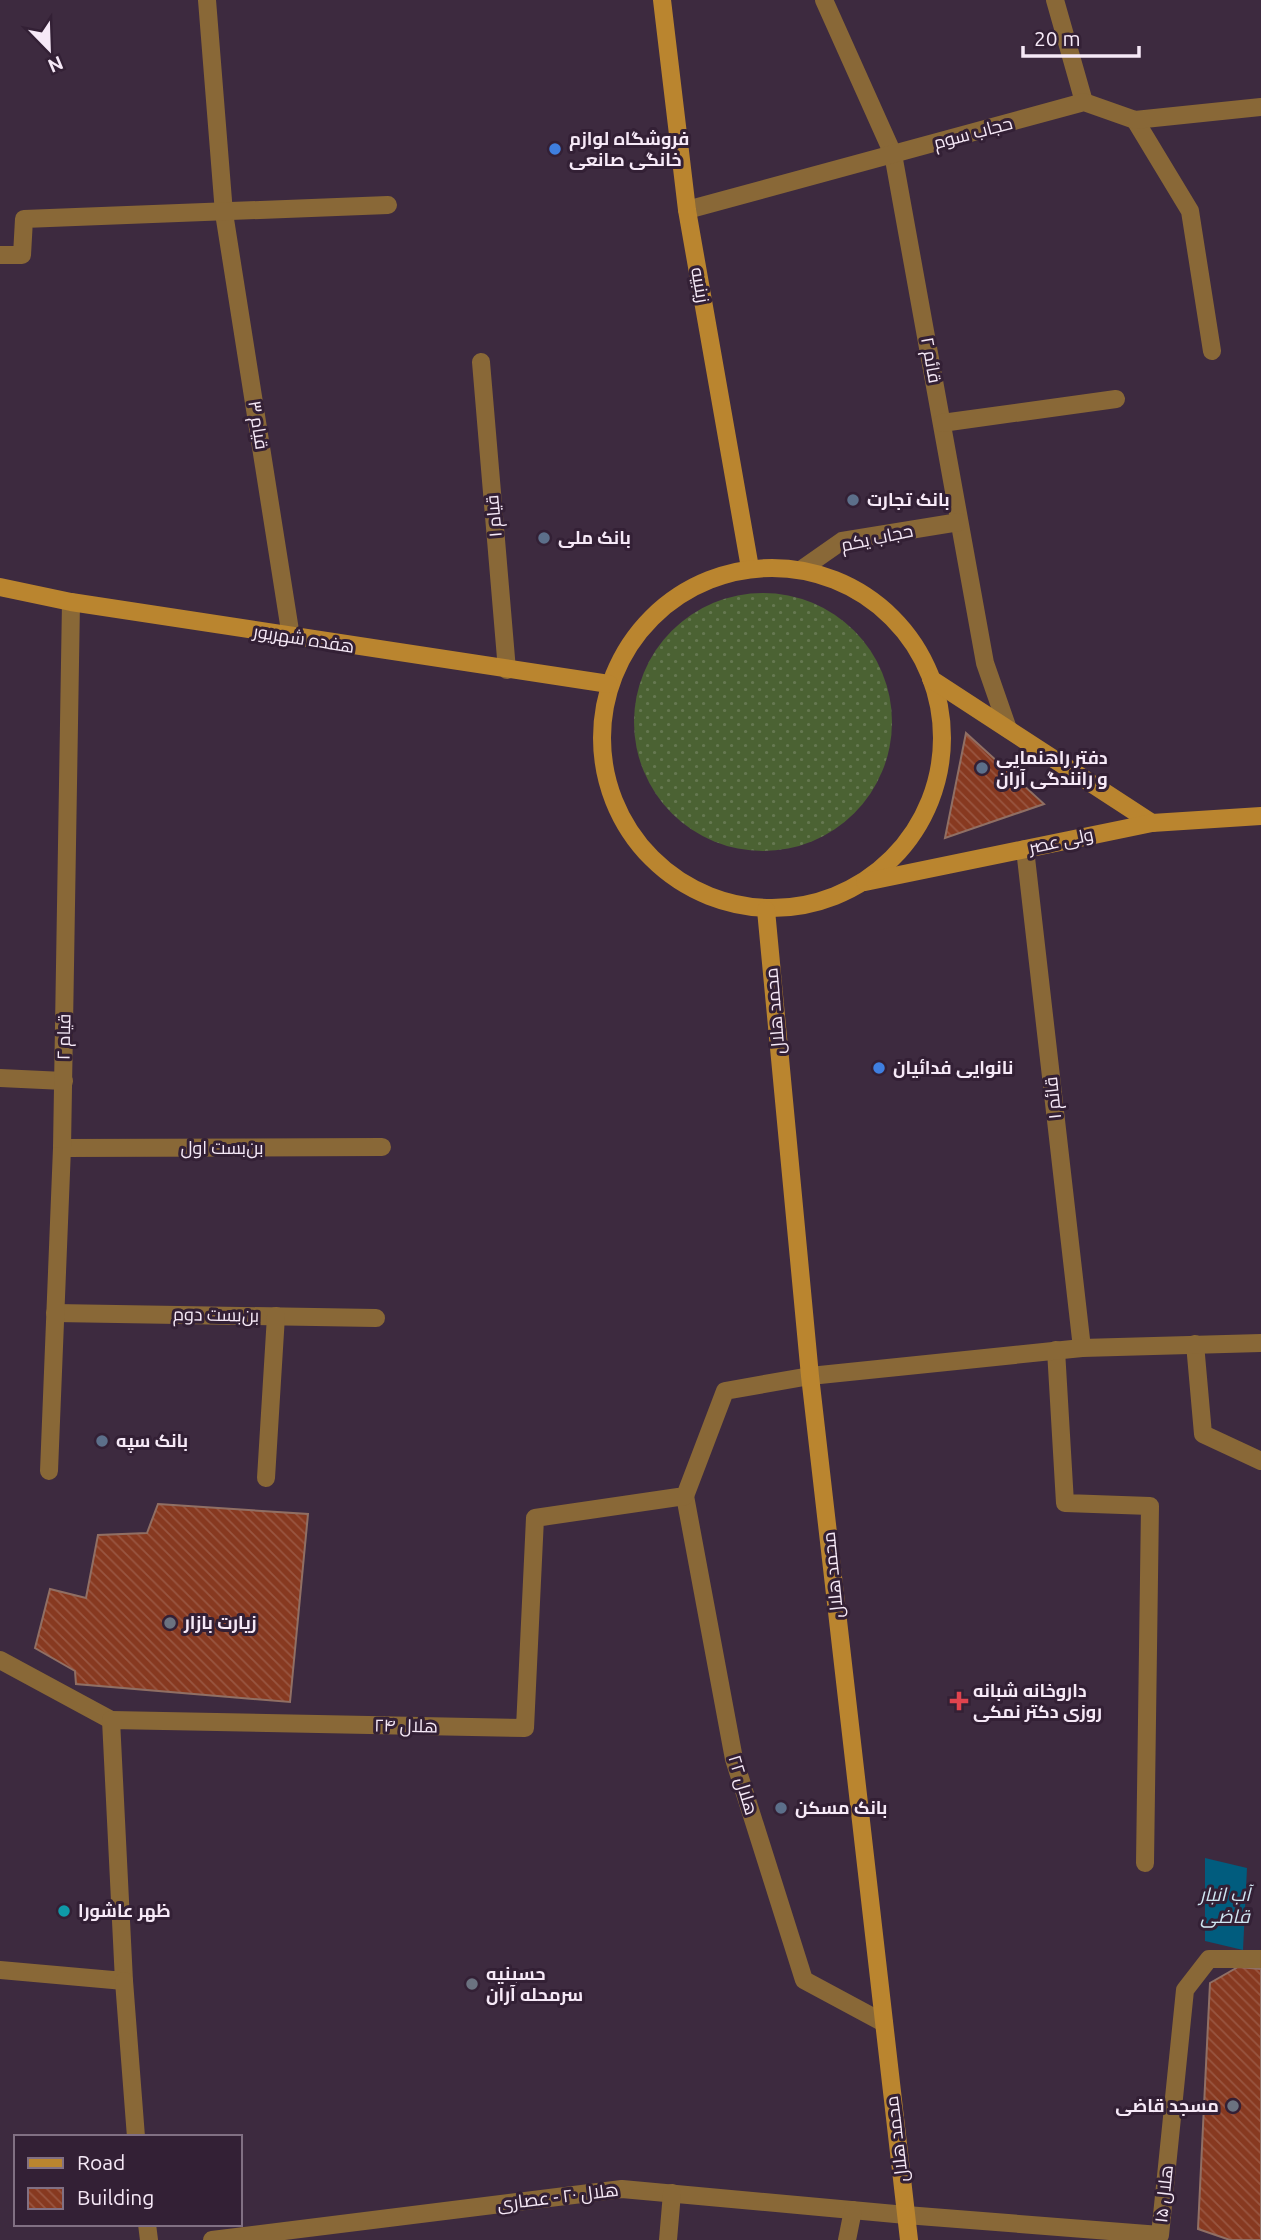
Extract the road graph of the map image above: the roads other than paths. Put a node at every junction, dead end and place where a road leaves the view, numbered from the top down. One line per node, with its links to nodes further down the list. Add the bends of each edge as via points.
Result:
1 (207, 0): 11 (street, قیام ۳)
2 (663, 0): 10 (main road, زینبیه)
3 (824, 0): 8 (street, قائم ۲)
4 (1055, 0): 5 (street)
5 (1084, 102): 7 (street); 8 (street, حجاب سوم)
6 (1261, 107): 7 (street)
7 (1135, 120): 13 (street, via 1190,211)
8 (893, 154): 10 (street, حجاب سوم); 16 (street, قائم ۲)
9 (388, 205): 11 (street)
10 (687, 210): 18 (main road, زینبیه)
11 (225, 213): 12 (street, via 24,219 22,255); 22 (street, قیام ۳)
12 (0, 255)
13 (1212, 351)
14 (481, 362): 23 (street, قیام ۱)
15 (1116, 399): 16 (street)
16 (942, 423): 17 (street, قائم ۲)
17 (959, 522): 19 (street, حجاب یکم, via 842,541); 26 (street, قائم ۲, via 985,663)
18 (750, 568): 19 (main road); 25 (main road, via 704,581 663,606 630,641)
19 (802, 569): 24 (main road, via 850,585 892,615 923,656)
20 (0, 587): 21 (main road, هفده شهریور)
21 (71, 602): 22 (main road, هفده شهریور); 33 (street, قیام ۲)
22 (291, 637): 23 (main road, هفده شهریور)
23 (507, 670): 25 (main road, هفده شهریور)
24 (931, 679): 26 (main road); 30 (main road, via 940,705 943,756 929,806 902,849)
25 (609, 684): 31 (main road, via 600,736 607,789 630,836 667,874 713,900)
26 (1008, 729): 28 (main road)
27 (1261, 816): 28 (main road, ولی عصر)
28 (1152, 823): 29 (main road, ولی عصر)
29 (1025, 849): 30 (main road, ولی عصر); 41 (street, قائم ۱)
30 (863, 883): 31 (main road, via 817,903)
31 (766, 910): 43 (main road, محمد هلال)
32 (0, 1078): 33 (street)
33 (64, 1081): 35 (street, قیام ۲)
34 (382, 1147): 35 (street, بن‌بست اول)
35 (62, 1148): 36 (street, قیام ۲)
36 (55, 1312): 37 (street, بن‌بست دوم); 45 (street, قیام ۲)
37 (276, 1316): 38 (street, بن‌بست دوم); 46 (street)
38 (376, 1318)
39 (1261, 1343): 40 (street)
40 (1195, 1344): 41 (street); 44 (street, via 1203,1434)
41 (1082, 1348): 42 (street)
42 (1056, 1350): 43 (street); 50 (street, via 1065,1503 1150,1506)
43 (810, 1376): 47 (street, via 725,1391); 54 (main road, محمد هلال)
44 (1261, 1461)
45 (50, 1471)
46 (266, 1478)
47 (685, 1496): 49 (street, هلال ۲۴, via 535,1518 525,1728); 54 (street, هلال ۲۲, via 734,1759 804,1980)
48 (0, 1660): 49 (street)
49 (111, 1720): 53 (street)
50 (1145, 1863)
51 (1261, 1959): 59 (street, هلال ۱۵, via 1209,1959 1185,1990)
52 (0, 1970): 53 (street)
53 (124, 1980): 55 (street)
54 (884, 2023): 58 (main road, محمد هلال)
55 (136, 2135)
56 (672, 2193): 57 (street, هلال ۲۰ - عصاری); 60 (street, هلال ۲۰ - عصاری, via 622,2189); 61 (street)
57 (853, 2210): 58 (street, هلال ۲۰ - عصاری); 62 (street)
58 (906, 2215): 59 (street, هلال ۱۵); 63 (main road, محمد هلال)
59 (1159, 2237)
60 (212, 2240)
61 (668, 2240)
62 (847, 2240)
63 (909, 2240)

